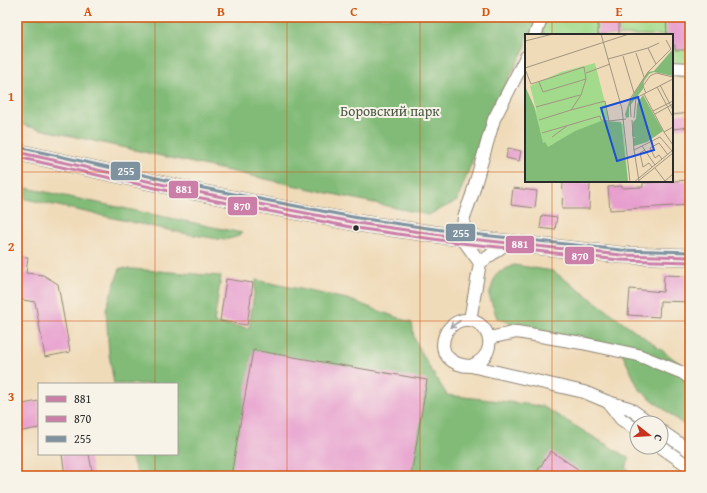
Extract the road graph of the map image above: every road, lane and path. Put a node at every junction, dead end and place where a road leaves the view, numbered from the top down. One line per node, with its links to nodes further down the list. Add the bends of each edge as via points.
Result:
1 (542, 17): 2 (street)
2 (535, 34)
3 (525, 59): 7 (street, via 494,119 464,217)
4 (673, 68): 5 (street)
5 (690, 69)
6 (17, 152): 7 (main road, via 293,211)
7 (462, 238): 8 (main road); 10 (street)
8 (507, 243): 9 (main road, via 621,255); 10 (street)
9 (690, 257)
10 (480, 263): 11 (street)
11 (470, 320): 12 (street, via 479,323); 13 (street, one-way to 13, via 461,320 446,331 443,348 454,363)
12 (489, 338): 13 (street, via 486,356); 14 (street, via 517,332 582,342 638,355)
13 (471, 366): 15 (street, via 572,389)
14 (690, 378)
15 (608, 402): 16 (street, via 629,408); 17 (street, via 621,419)
16 (639, 415)
17 (629, 424)
18 (669, 437): 19 (street)
19 (690, 451)
20 (669, 453): 21 (street)
21 (690, 467)

